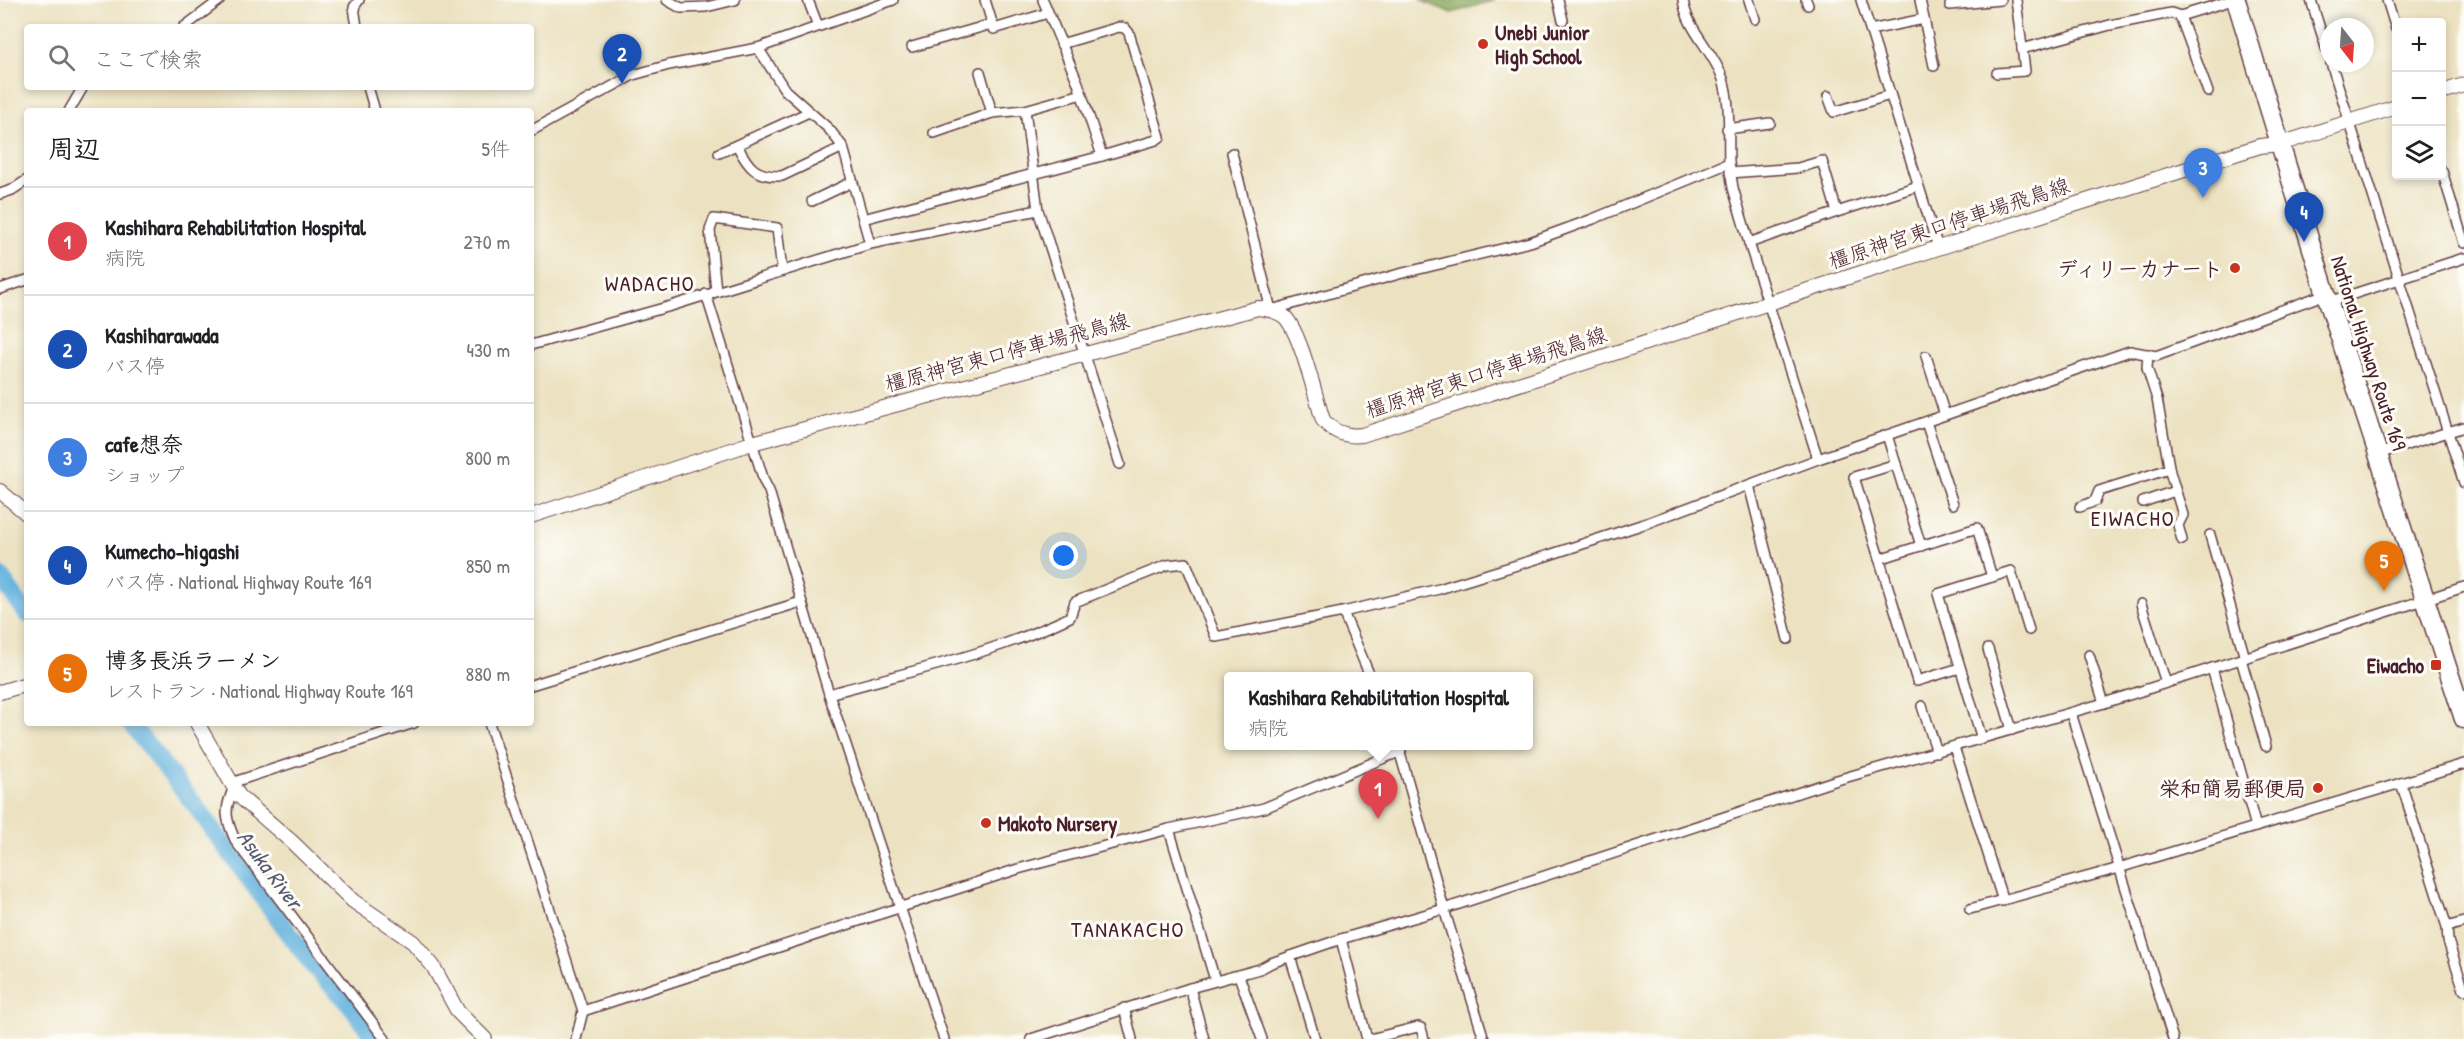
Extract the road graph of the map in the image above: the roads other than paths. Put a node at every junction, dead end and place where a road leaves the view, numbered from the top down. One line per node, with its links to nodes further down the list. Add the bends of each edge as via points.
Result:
1 (220, 0): 26 (street)
2 (359, 0): 27 (street, via 354,7)
3 (667, 0): 4 (street, via 681,8 706,8)
4 (735, 0)
5 (808, 0): 29 (street)
6 (893, 0): 29 (street)
7 (985, 0): 28 (street)
8 (1043, 0): 20 (street)
9 (1558, 0): 25 (street)
10 (1683, 0): 57 (street, via 1685,15 1723,78)
11 (1749, 0): 23 (street)
12 (1861, 0): 31 (street)
13 (1920, 0): 24 (street)
14 (2000, 0): 19 (street)
15 (2016, 0): 35 (street)
16 (2234, 0): 21 (street); 59 (highway, National Highway Route 169)
17 (2311, 0): 30 (street)
18 (2387, 0): 22 (street)
19 (1950, 5)
20 (1048, 13): 28 (street, via 994,29); 32 (street)
21 (2180, 16): 35 (street, via 2171,13 2110,25); 44 (street)
22 (2393, 18)
23 (1755, 19)
24 (1924, 19): 31 (street); 36 (street)
25 (1563, 20)
26 (188, 24)
27 (357, 24)
28 (992, 24): 33 (street)
29 (818, 26): 34 (street)
30 (2320, 28)
31 (1870, 30): 46 (street)
32 (1061, 44): 45 (street); 64 (street, via 1119,27 1129,33 1160,137)
33 (912, 47)
34 (758, 48): 52 (street, via 785,90); 56 (street, via 633,75)
35 (2022, 50): 39 (street, via 2025,70)
36 (1934, 66)
37 (980, 72): 53 (street)
38 (2334, 72): 54 (street)
39 (1997, 74)
40 (2464, 85): 43 (main road)
41 (81, 90): 48 (street)
42 (369, 90): 49 (street)
43 (2446, 91)
44 (2208, 92)
45 (1082, 94): 51 (street); 64 (street)
46 (1890, 95): 47 (street, via 1834,112); 71 (street)
47 (1828, 96)
48 (71, 108)
49 (374, 108)
50 (2392, 109): 54 (main road, 橿原神宮東口停車場飛鳥線)
51 (1025, 110): 53 (street); 67 (street)
52 (809, 112): 60 (street); 61 (street)
53 (992, 113): 58 (street)
54 (2350, 122): 59 (main road, 橿原神宮東口停車場飛鳥線); 83 (street)
55 (1770, 123): 57 (street)
56 (534, 129)
57 (1728, 129): 65 (street)
58 (934, 133)
59 (2280, 144): 80 (main road, 橿原神宮東口停車場飛鳥線, via 2260,146); 88 (highway, National Highway Route 169)
60 (737, 145): 61 (street, via 755,172 773,176 782,176); 62 (street)
61 (843, 147): 70 (street)
62 (719, 153)
63 (1232, 153): 90 (street)
64 (1101, 156): 67 (street)
65 (1729, 163): 66 (street); 90 (street, via 1530,242)
66 (1730, 173): 75 (street, via 1798,168 1822,161); 77 (street)
67 (1032, 174): 74 (street); 76 (street)
68 (2445, 180): 78 (street)
69 (24, 182): 72 (street)
70 (852, 182): 73 (street); 76 (street)
71 (1918, 186): 75 (street); 80 (street)
72 (0, 194)
73 (812, 201)
74 (1038, 210): 79 (street); 92 (street)
75 (1837, 212): 77 (street)
76 (863, 219): 79 (street)
77 (1749, 243): 89 (street)
78 (2464, 243)
79 (870, 244): 82 (street)
80 (1938, 248): 89 (main road, 橿原神宮東口停車場飛鳥線)
81 (2464, 258): 83 (street)
82 (782, 271): 86 (street); 86 (street, via 777,228 714,219 710,230)
83 (2400, 279): 88 (street); 98 (street)
84 (24, 281): 85 (street)
85 (0, 289)
86 (716, 291): 87 (street)
87 (706, 294): 91 (street); 100 (street)
88 (2328, 298): 93 (street, via 2156,356); 101 (highway, National Highway Route 169)
89 (1769, 302): 90 (main road, 橿原神宮東口停車場飛鳥線, via 1355,436 1337,432 1323,420 1295,334 1286,318); 102 (street)
90 (1271, 310): 92 (main road, 橿原神宮東口停車場飛鳥線, via 1252,309)
91 (534, 344)
92 (1085, 354): 100 (main road, 橿原神宮東口停車場飛鳥線); 103 (street)
93 (2148, 354): 95 (street, via 2130,351); 105 (street, via 2147,368 2157,399)
94 (1926, 356): 95 (street)
95 (1945, 415): 96 (street)
96 (1926, 422): 99 (street); 111 (street)
97 (2464, 427): 98 (street)
98 (2448, 432): 101 (street); 106 (street)
99 (1887, 435): 102 (street); 104 (street)
100 (752, 443): 114 (main road, 橿原神宮東口停車場飛鳥線); 122 (street)
101 (2378, 454): 121 (highway, National Highway Route 169)
102 (1818, 459): 107 (street)
103 (1120, 464)
104 (1896, 464): 117 (street); 118 (street, via 1854,477)
105 (2169, 469): 109 (street); 112 (street, via 2099,491 2095,501)
106 (2464, 483)
107 (1749, 484): 124 (street, via 1546,556 1439,589); 126 (street)
108 (0, 491): 113 (main road)
109 (2175, 491): 110 (street); 116 (street, via 2182,515 2178,525)
110 (2143, 502)
111 (1953, 504)
112 (2080, 507)
113 (24, 511)
114 (534, 515)
115 (2210, 535): 129 (street)
116 (2182, 540)
117 (1921, 546): 118 (street); 119 (street, via 1977,528)
118 (1879, 559): 130 (street, via 1917,681)
119 (1992, 577): 125 (street, via 2011,571); 130 (street, via 1938,594)
120 (2464, 587): 121 (street)
121 (2424, 600): 129 (street); 141 (highway, National Highway Route 169)
122 (801, 602): 135 (street); 137 (street)
123 (2141, 603): 133 (street)
124 (1343, 612): 132 (street); 137 (street, via 1216,637 1186,563 1167,565 1075,602 1070,617 1043,630 995,648)
125 (2029, 630)
126 (1788, 639)
127 (1988, 649): 145 (street)
128 (2089, 655): 138 (street)
129 (2243, 658): 131 (street); 147 (street)
130 (1960, 668): 146 (street)
131 (2212, 668): 133 (street); 155 (street)
132 (1368, 672)
133 (2166, 683): 138 (street)
134 (24, 685): 136 (main road)
135 (534, 685)
136 (0, 692)
137 (829, 694): 159 (street)
138 (2104, 704): 140 (street)
139 (1922, 706): 151 (street)
140 (2071, 713): 145 (street); 157 (street)
141 (2464, 719)
142 (199, 726): 154 (main road)
143 (405, 726): 154 (street)
144 (490, 726): 171 (street)
145 (2012, 730): 146 (street)
146 (1982, 739): 148 (street)
147 (2266, 746)
148 (1954, 747): 151 (street); 158 (street)
149 (1395, 750): 156 (street, via 1264,808)
150 (1401, 750): 160 (street)
151 (1936, 752): 160 (street, via 1837,780)
152 (2464, 764): 153 (street)
153 (2401, 783): 155 (street); 163 (street)
154 (232, 785): 172 (street, via 226,814 236,842); 173 (main road, via 247,804 353,901 413,942 433,966 458,1012)
155 (2256, 827): 157 (street)
156 (1169, 829): 159 (street, via 1018,869); 167 (street)
157 (2121, 867): 158 (street); 184 (street)
158 (2003, 901): 161 (street)
159 (899, 909): 171 (street); 175 (street)
160 (1444, 909): 164 (street); 183 (street)
161 (1970, 909)
162 (2464, 922): 163 (street)
163 (2447, 927): 169 (street)
164 (1341, 939): 165 (street); 181 (street)
165 (1290, 956): 166 (street); 180 (street)
166 (1239, 976): 167 (street); 179 (street)
167 (1215, 980): 168 (street)
168 (1190, 988): 170 (street); 178 (street)
169 (2464, 990)
170 (1124, 1008): 176 (street); 177 (street)
171 (583, 1011): 174 (street)
172 (384, 1039)
173 (484, 1039)
174 (576, 1039)
175 (944, 1039)
176 (1031, 1039)
177 (1132, 1039)
178 (1204, 1039)
179 (1262, 1039)
180 (1315, 1039)
181 (1369, 1039): 182 (street, via 1418,1027)
182 (1424, 1039)
183 (1484, 1039)
184 (2173, 1039)

